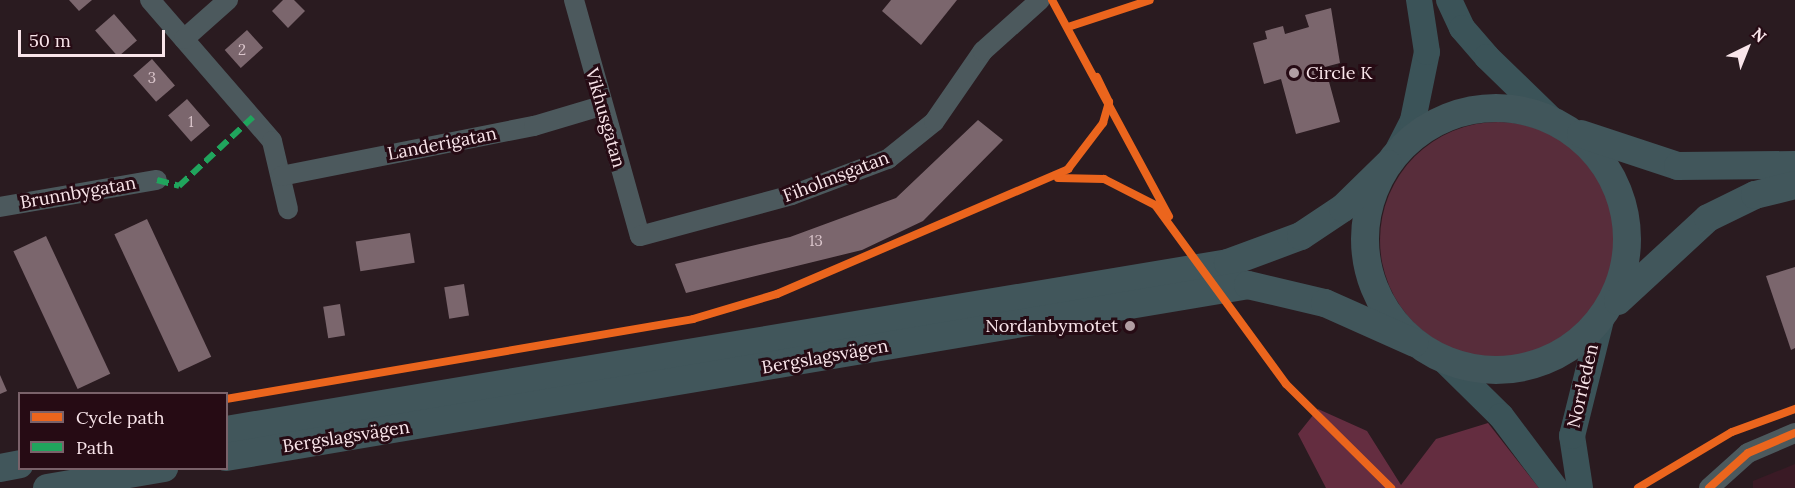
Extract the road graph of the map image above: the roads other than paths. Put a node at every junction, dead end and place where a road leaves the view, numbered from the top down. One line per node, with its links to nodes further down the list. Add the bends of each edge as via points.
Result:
1 (150, 0): 7 (street)
2 (228, 0): 7 (street)
3 (574, 0): 8 (street, Vikhusgatan)
4 (1040, 0): 17 (street, Fiholmsgatan, via 983,51 934,122 888,159 792,195)
5 (1419, 0): 10 (main road, via 1427,52 1413,120)
6 (1449, 0): 9 (main road, via 1480,50)
7 (184, 39): 12 (street, via 264,130)
8 (601, 106): 12 (street, Landerigatan, via 534,126); 17 (street, Vikhusgatan)
9 (1559, 124): 10 (highway, Bergslagsvägen, via 1520,110 1463,113 1421,131); 11 (highway, via 1668,165); 18 (highway, via 1606,167 1626,220 1623,276)
10 (1392, 159): 19 (highway, via 1370,204 1366,259 1392,320); 21 (highway, Bergslagsvägen, via 1343,208 1301,236 1228,263)
11 (1795, 165)
12 (281, 176): 16 (street)
13 (157, 180): 15 (street, Brunnbygatan)
14 (1795, 185): 18 (highway, via 1755,195 1708,218)
15 (0, 207)
16 (288, 209)
17 (640, 236)
18 (1604, 315): 20 (highway, via 1576,344 1535,364 1479,370); 29 (main road, Norrleden, via 1572,436)
19 (1415, 343): 20 (highway); 23 (highway, Bergslagsvägen, via 1325,303 1248,285)
20 (1445, 361): 28 (main road, via 1501,416)
21 (228, 430)
22 (1795, 433): 30 (street, via 1748,453)
23 (228, 457)
24 (18, 464): 25 (highway)
25 (0, 468)
26 (152, 470): 27 (highway)
27 (47, 488)
28 (1555, 488)
29 (1580, 488)
30 (1710, 488)

